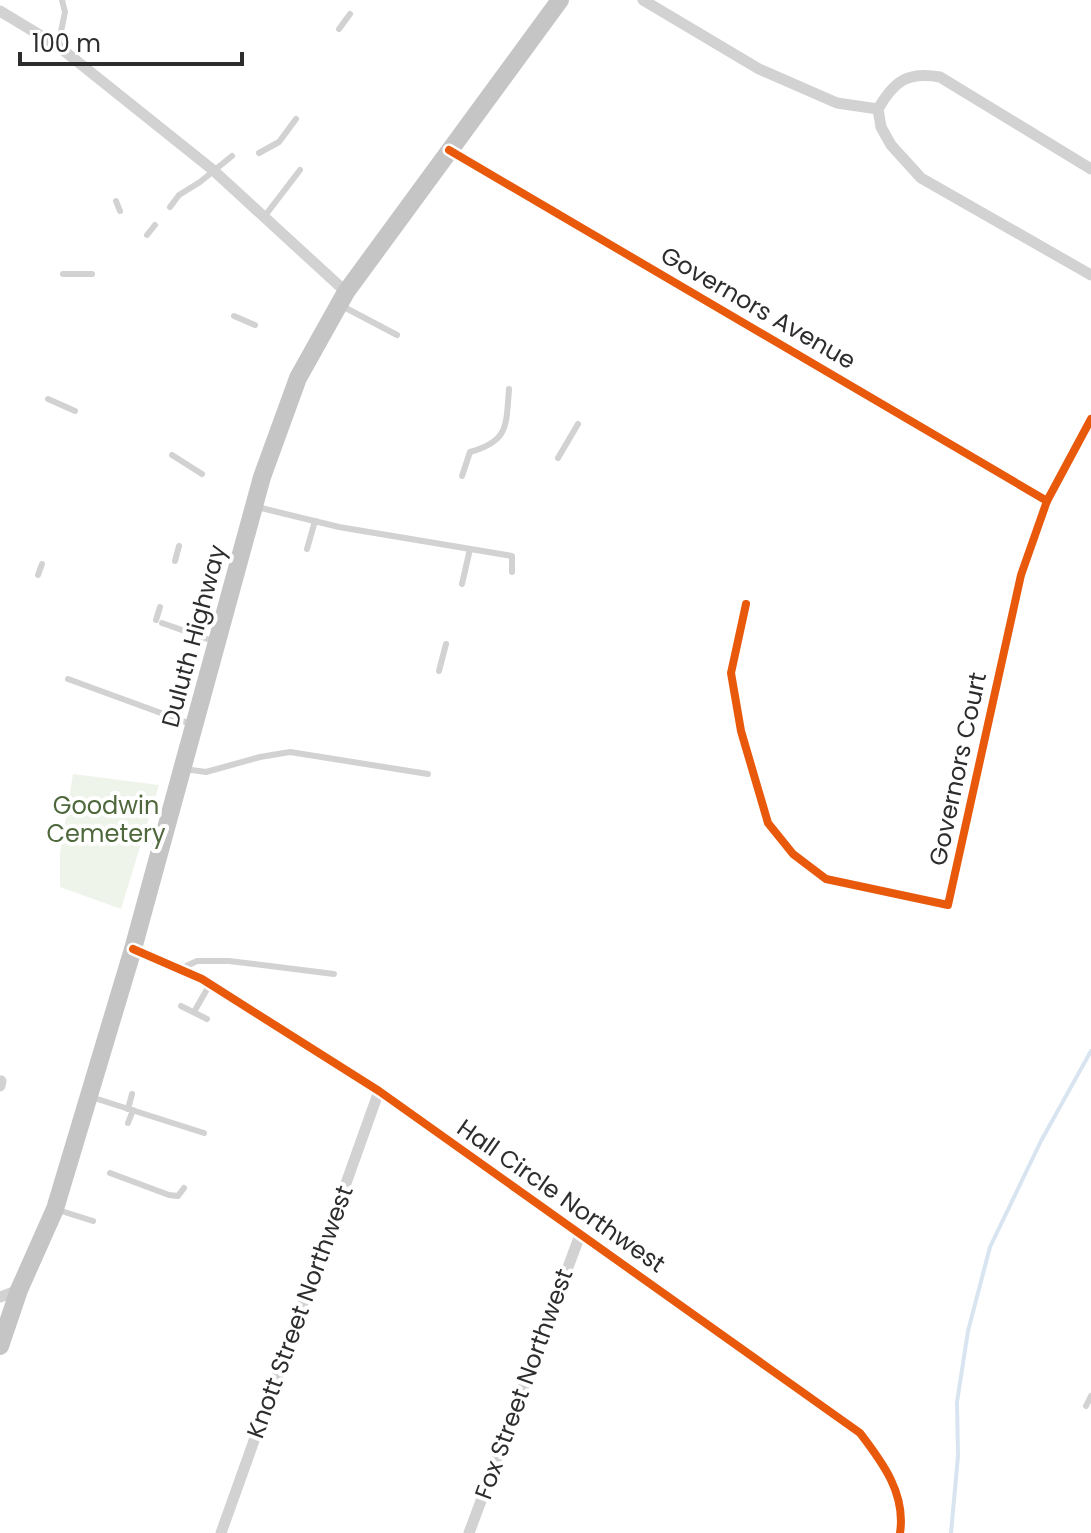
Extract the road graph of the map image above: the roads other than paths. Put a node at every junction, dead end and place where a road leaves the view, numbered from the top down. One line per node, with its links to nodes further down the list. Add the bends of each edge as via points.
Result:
1 (62, 0): 7 (lane, via 65,12)
2 (560, 0): 10 (main road, Duluth Highway)
3 (643, 0): 8 (street, via 759,69 837,103)
4 (0, 11): 7 (street)
5 (350, 14): 6 (lane)
6 (339, 29)
7 (58, 46): 14 (street)
8 (878, 109): 13 (street, via 888,92 907,77 940,77); 26 (street, via 891,145 921,178)
9 (296, 119): 11 (lane, via 279,142)
10 (449, 150): 27 (main road, Duluth Highway); 40 (street, Governors Avenue)
11 (259, 153)
12 (232, 156): 14 (lane)
13 (1091, 169)
14 (213, 170): 17 (lane); 21 (street)
15 (300, 170): 21 (lane)
16 (169, 188): 17 (lane)
17 (179, 195): 19 (lane)
18 (116, 201): 20 (lane)
19 (170, 207)
20 (120, 211)
21 (264, 217): 27 (street)
22 (155, 225): 23 (lane)
23 (147, 235)
24 (63, 274): 25 (lane)
25 (92, 274)
26 (1091, 275)
27 (342, 298): 30 (lane); 41 (main road, Duluth Highway, via 298,378)
28 (234, 316): 29 (lane)
29 (255, 325)
30 (397, 335)
31 (509, 389): 39 (lane, via 506,427 492,446 470,452)
32 (48, 399): 33 (lane)
33 (75, 411)
34 (1091, 419): 40 (street, Governors Court)
35 (578, 424): 37 (lane)
36 (172, 455): 38 (lane)
37 (558, 458)
38 (202, 474)
39 (462, 476)
40 (1047, 501): 51 (street, Governors Court, via 1021,575 948,905 826,879 793,854 768,823 741,731 731,673)
41 (254, 506): 42 (lane); 53 (main road, Duluth Highway)
42 (315, 521): 44 (lane); 45 (lane)
43 (179, 546): 46 (lane)
44 (307, 549)
45 (470, 549): 48 (lane, via 512,556); 50 (lane)
46 (175, 561)
47 (42, 564): 49 (lane)
48 (512, 572)
49 (38, 575)
50 (462, 584)
51 (746, 604)
52 (160, 607): 53 (lane, via 159,622)
53 (217, 643): 57 (main road, Duluth Highway)
54 (446, 644): 55 (lane)
55 (439, 671)
56 (68, 679): 57 (lane)
57 (195, 725): 58 (main road, Duluth Highway)
58 (183, 769): 59 (lane, via 206,772 290,752); 60 (main road, Duluth Highway)
59 (428, 774)
60 (133, 949): 61 (street, Hall Circle Northwest); 69 (main road, Duluth Highway)
61 (179, 969): 62 (lane, via 197,961 229,961); 63 (street, Hall Circle Northwest)
62 (334, 974)
63 (210, 984): 65 (lane); 67 (street, Hall Circle Northwest)
64 (181, 1006): 65 (lane)
65 (194, 1012): 66 (lane)
66 (207, 1019)
67 (379, 1091): 77 (street, Hall Circle Northwest); 83 (street, Knott Street Northwest)
68 (132, 1094): 70 (lane)
69 (87, 1096): 70 (lane); 75 (main road, Duluth Highway)
70 (131, 1110): 71 (lane); 72 (lane)
71 (128, 1123)
72 (204, 1133)
73 (110, 1173): 74 (lane, via 169,1195 178,1196)
74 (184, 1188)
75 (55, 1209): 76 (lane); 78 (main road, Duluth Highway)
76 (93, 1221)
77 (580, 1235): 84 (street, Fox Street Northwest); 85 (street, Hall Circle Northwest, via 860,1433 898,1494)
78 (19, 1290): 79 (street); 80 (main road, Duluth Highway)
79 (0, 1297)
80 (0, 1346)
81 (1091, 1396): 82 (lane)
82 (1086, 1406)
83 (221, 1533)
84 (469, 1533)
85 (900, 1533)

